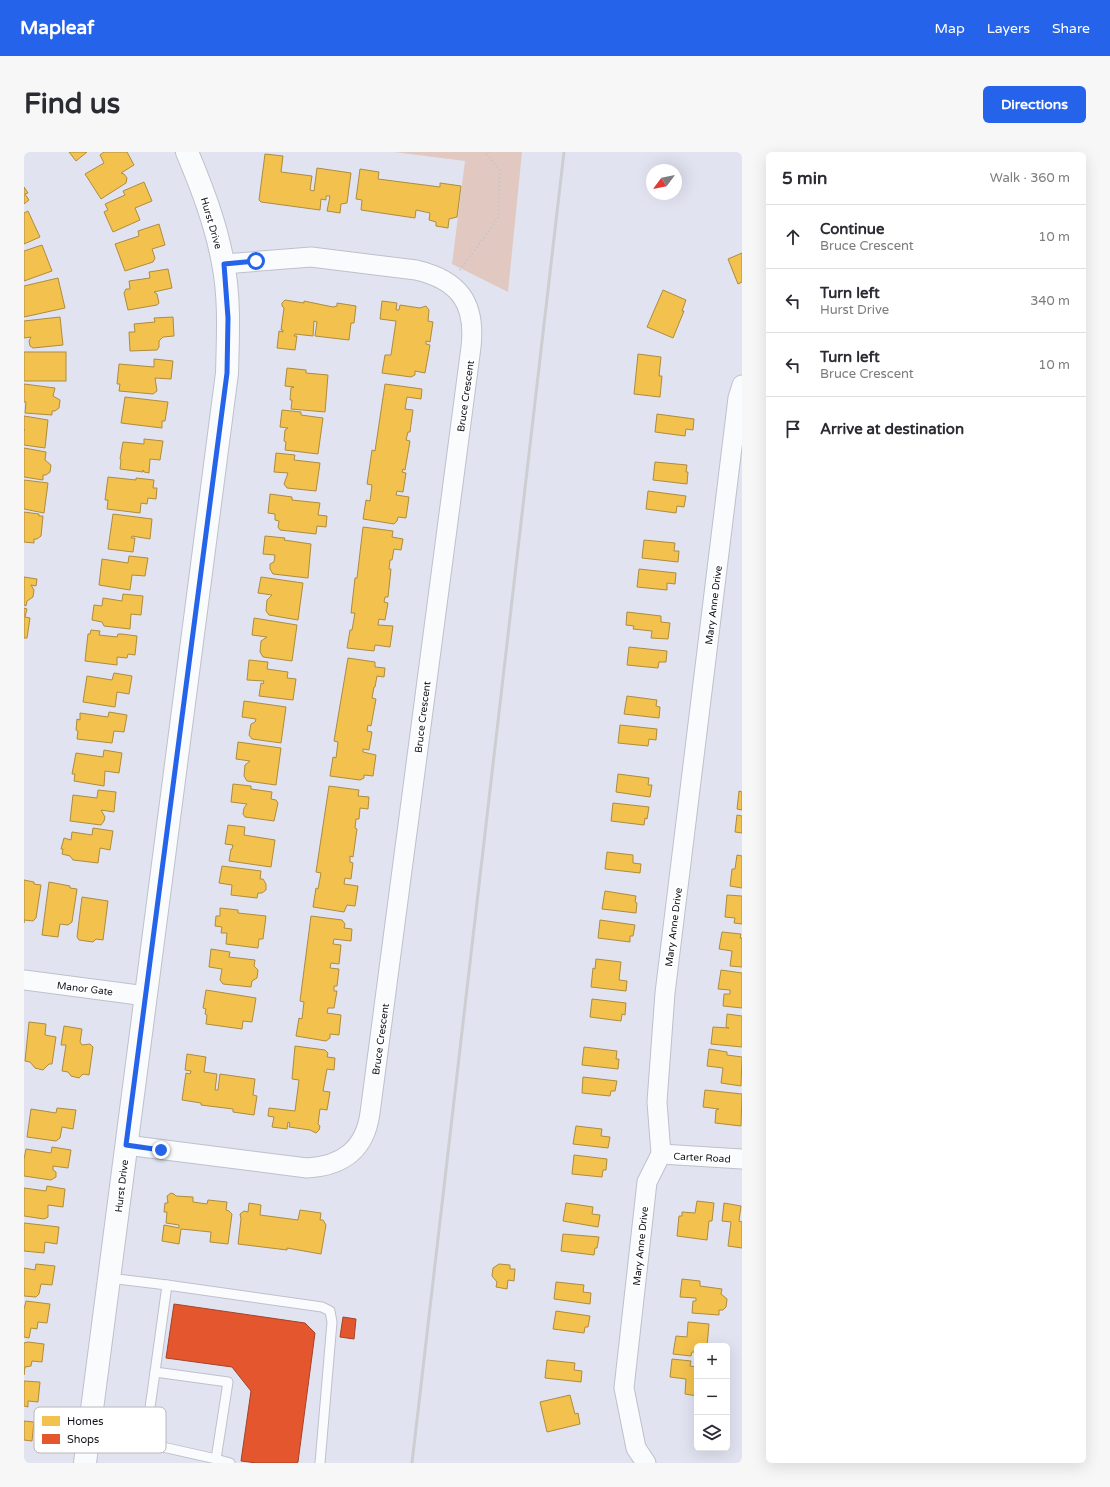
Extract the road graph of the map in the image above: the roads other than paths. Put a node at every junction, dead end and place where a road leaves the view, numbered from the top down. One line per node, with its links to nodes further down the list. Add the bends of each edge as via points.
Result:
1 (187, 152): 2 (street, Hurst Drive, via 210,211)
2 (224, 264): 5 (street, Hurst Drive, via 228,318 227,373); 6 (street, Bruce Crescent, via 311,257 416,270 446,280 456,289 467,303 473,330 369,1124 350,1154 341,1161 307,1168)
3 (742, 385): 7 (street, Mary Anne Drive, via 738,398 665,993 657,1102)
4 (24, 980): 5 (street, Manor Gate)
5 (146, 996): 6 (street, Hurst Drive)
6 (126, 1145): 9 (street, Hurst Drive)
7 (661, 1154): 8 (street, Carter Road); 20 (street, Mary Anne Drive, via 647,1182 624,1388 636,1448)
8 (742, 1159)
9 (109, 1278): 10 (lane); 12 (street, Hurst Drive)
10 (167, 1285): 11 (lane); 19 (lane, via 330,1311 332,1322)
11 (155, 1372): 13 (lane); 16 (lane, via 228,1382)
12 (92, 1407)
13 (150, 1407)
14 (166, 1447): 16 (lane)
15 (86, 1453): 17 (street, Hurst Drive)
16 (216, 1459): 18 (lane)
17 (85, 1463)
18 (230, 1463)
19 (320, 1463)
20 (646, 1463)

